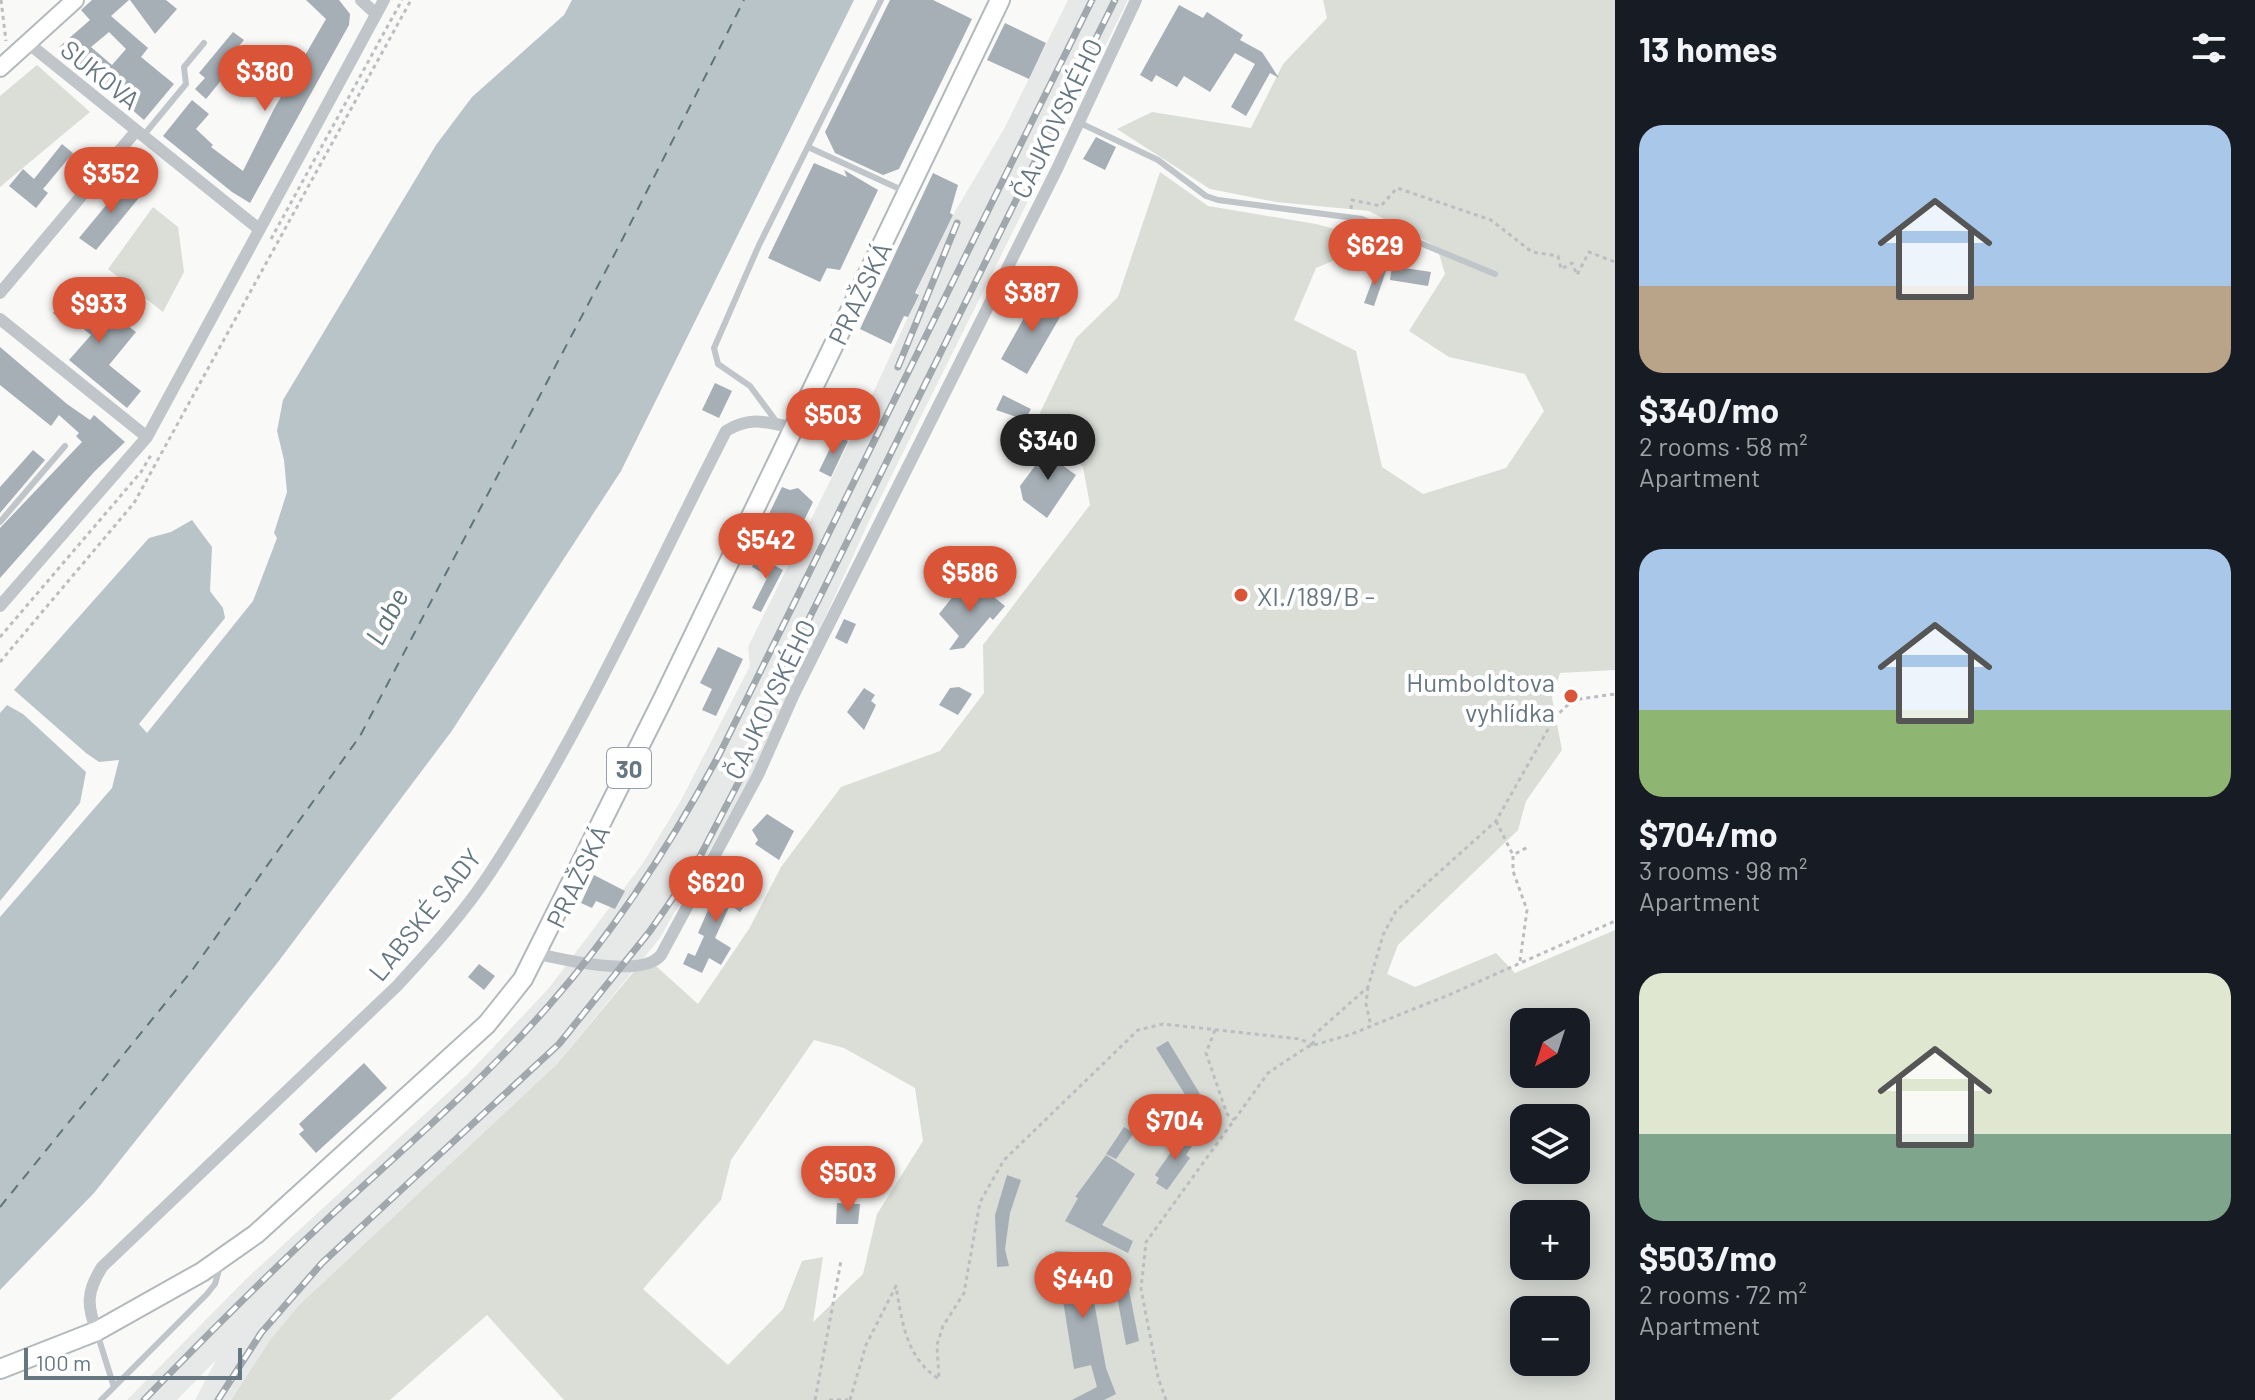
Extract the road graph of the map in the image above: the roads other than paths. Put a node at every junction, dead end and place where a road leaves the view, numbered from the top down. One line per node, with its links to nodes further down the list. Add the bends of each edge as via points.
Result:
1 (75, 0): 9 (main road)
2 (361, 0): 7 (street)
3 (384, 0): 7 (street)
4 (881, 0): 13 (lane)
5 (1000, 0): 14 (main road, PRAŽSKÁ / 30)
6 (1136, 0): 11 (street, ČAJKOVSKÉHO)
7 (376, 14): 15 (street)
8 (204, 43): 12 (lane, via 184,67 186,84)
9 (22, 48): 10 (main road); 12 (street, SUKOVA)
10 (0, 68)
11 (1079, 122): 16 (lane, via 1158,160 1206,196 1362,219); 24 (street, ČAJKOVSKÉHO, via 758,775 661,955 649,964 632,966)
12 (139, 134): 15 (street, SUKOVA); 17 (street)
13 (808, 147): 14 (lane); 19 (lane, via 714,348 718,364)
14 (907, 192): 19 (main road, PRAŽSKÁ / 30)
15 (259, 229): 20 (street)
16 (1495, 274)
17 (0, 293)
18 (0, 319): 20 (street)
19 (791, 421): 24 (main road, PRAŽSKÁ / 30); 26 (street, LABSKÉ SADY, via 741,422 726,431 545,780 467,904 397,986 102,1267 87,1302)
20 (147, 437): 23 (street)
21 (65, 446): 22 (lane)
22 (0, 522)
23 (0, 606)
24 (538, 954): 25 (main road, PRAŽSKÁ / 30, via 487,1024 280,1215)
25 (222, 1259): 26 (main road, PRAŽSKÁ / 30); 30 (lane, via 207,1294)
26 (97, 1331): 27 (main road, PRAŽSKÁ / 30); 30 (lane)
27 (42, 1354): 28 (main road, PRAŽSKÁ / 30); 29 (main road, PRAŽSKÁ / 30)
28 (0, 1369)
29 (0, 1384)
30 (114, 1387): 31 (lane)
31 (101, 1400)

